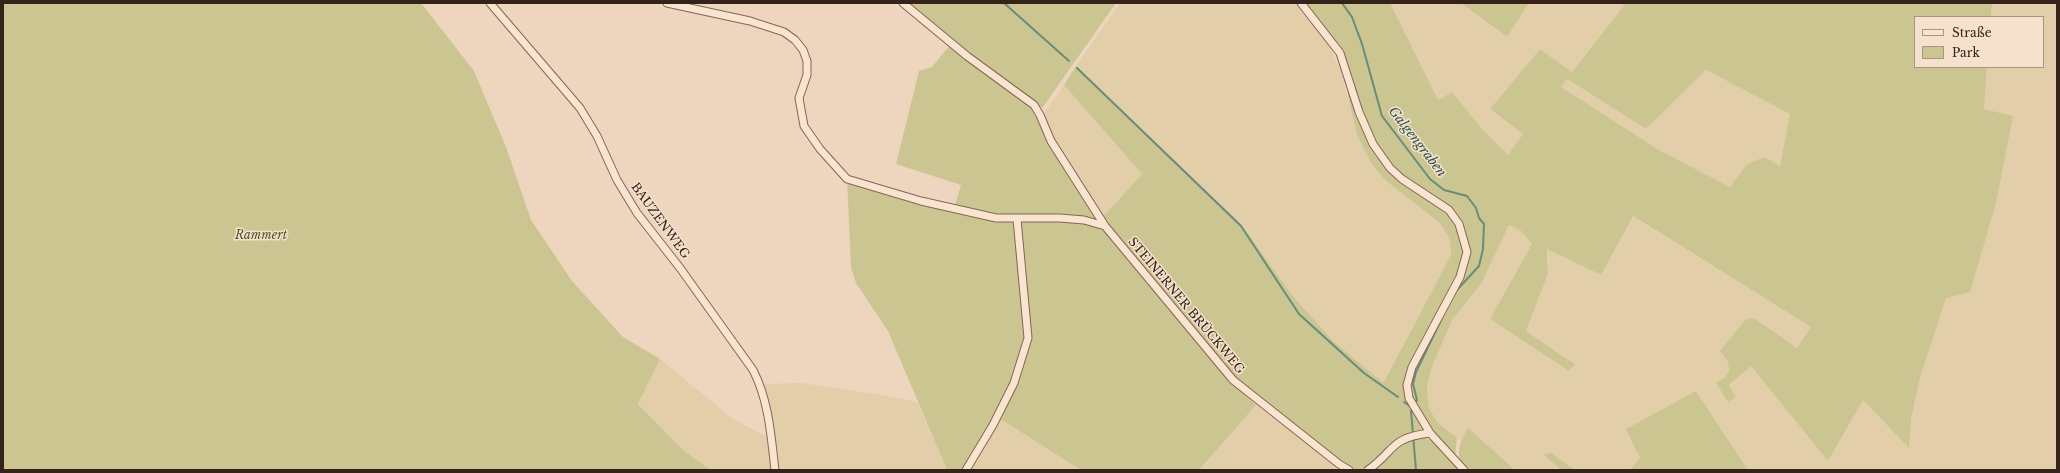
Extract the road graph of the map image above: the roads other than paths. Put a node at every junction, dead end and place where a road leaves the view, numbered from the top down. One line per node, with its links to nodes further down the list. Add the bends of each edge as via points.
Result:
1 (490, 3): 8 (street, BAUZENWEG, via 580,108 637,213 754,370 761,384 768,412)
2 (667, 3): 5 (street, via 750,21 784,32 796,40 807,61 807,75 799,98 804,126 820,149 847,179 954,209 996,218)
3 (903, 3): 6 (street, STEINERNER BRÜCKWEG, via 962,52 1034,105 1051,141)
4 (1301, 3): 7 (street, via 1340,53 1359,112 1373,144 1385,162 1402,179 1449,210 1459,224 1464,238 1467,252 1460,277 1412,367 1407,385 1409,398)
5 (1017, 219): 6 (street, via 1060,218 1084,220); 9 (street, via 1028,338 1014,383)
6 (1104, 226): 10 (street, STEINERNER BRÜCKWEG, via 1233,380)
7 (1430, 433): 11 (street, via 1398,440); 12 (street)
8 (775, 470)
9 (966, 470)
10 (1350, 470)
11 (1368, 470)
12 (1464, 470)

